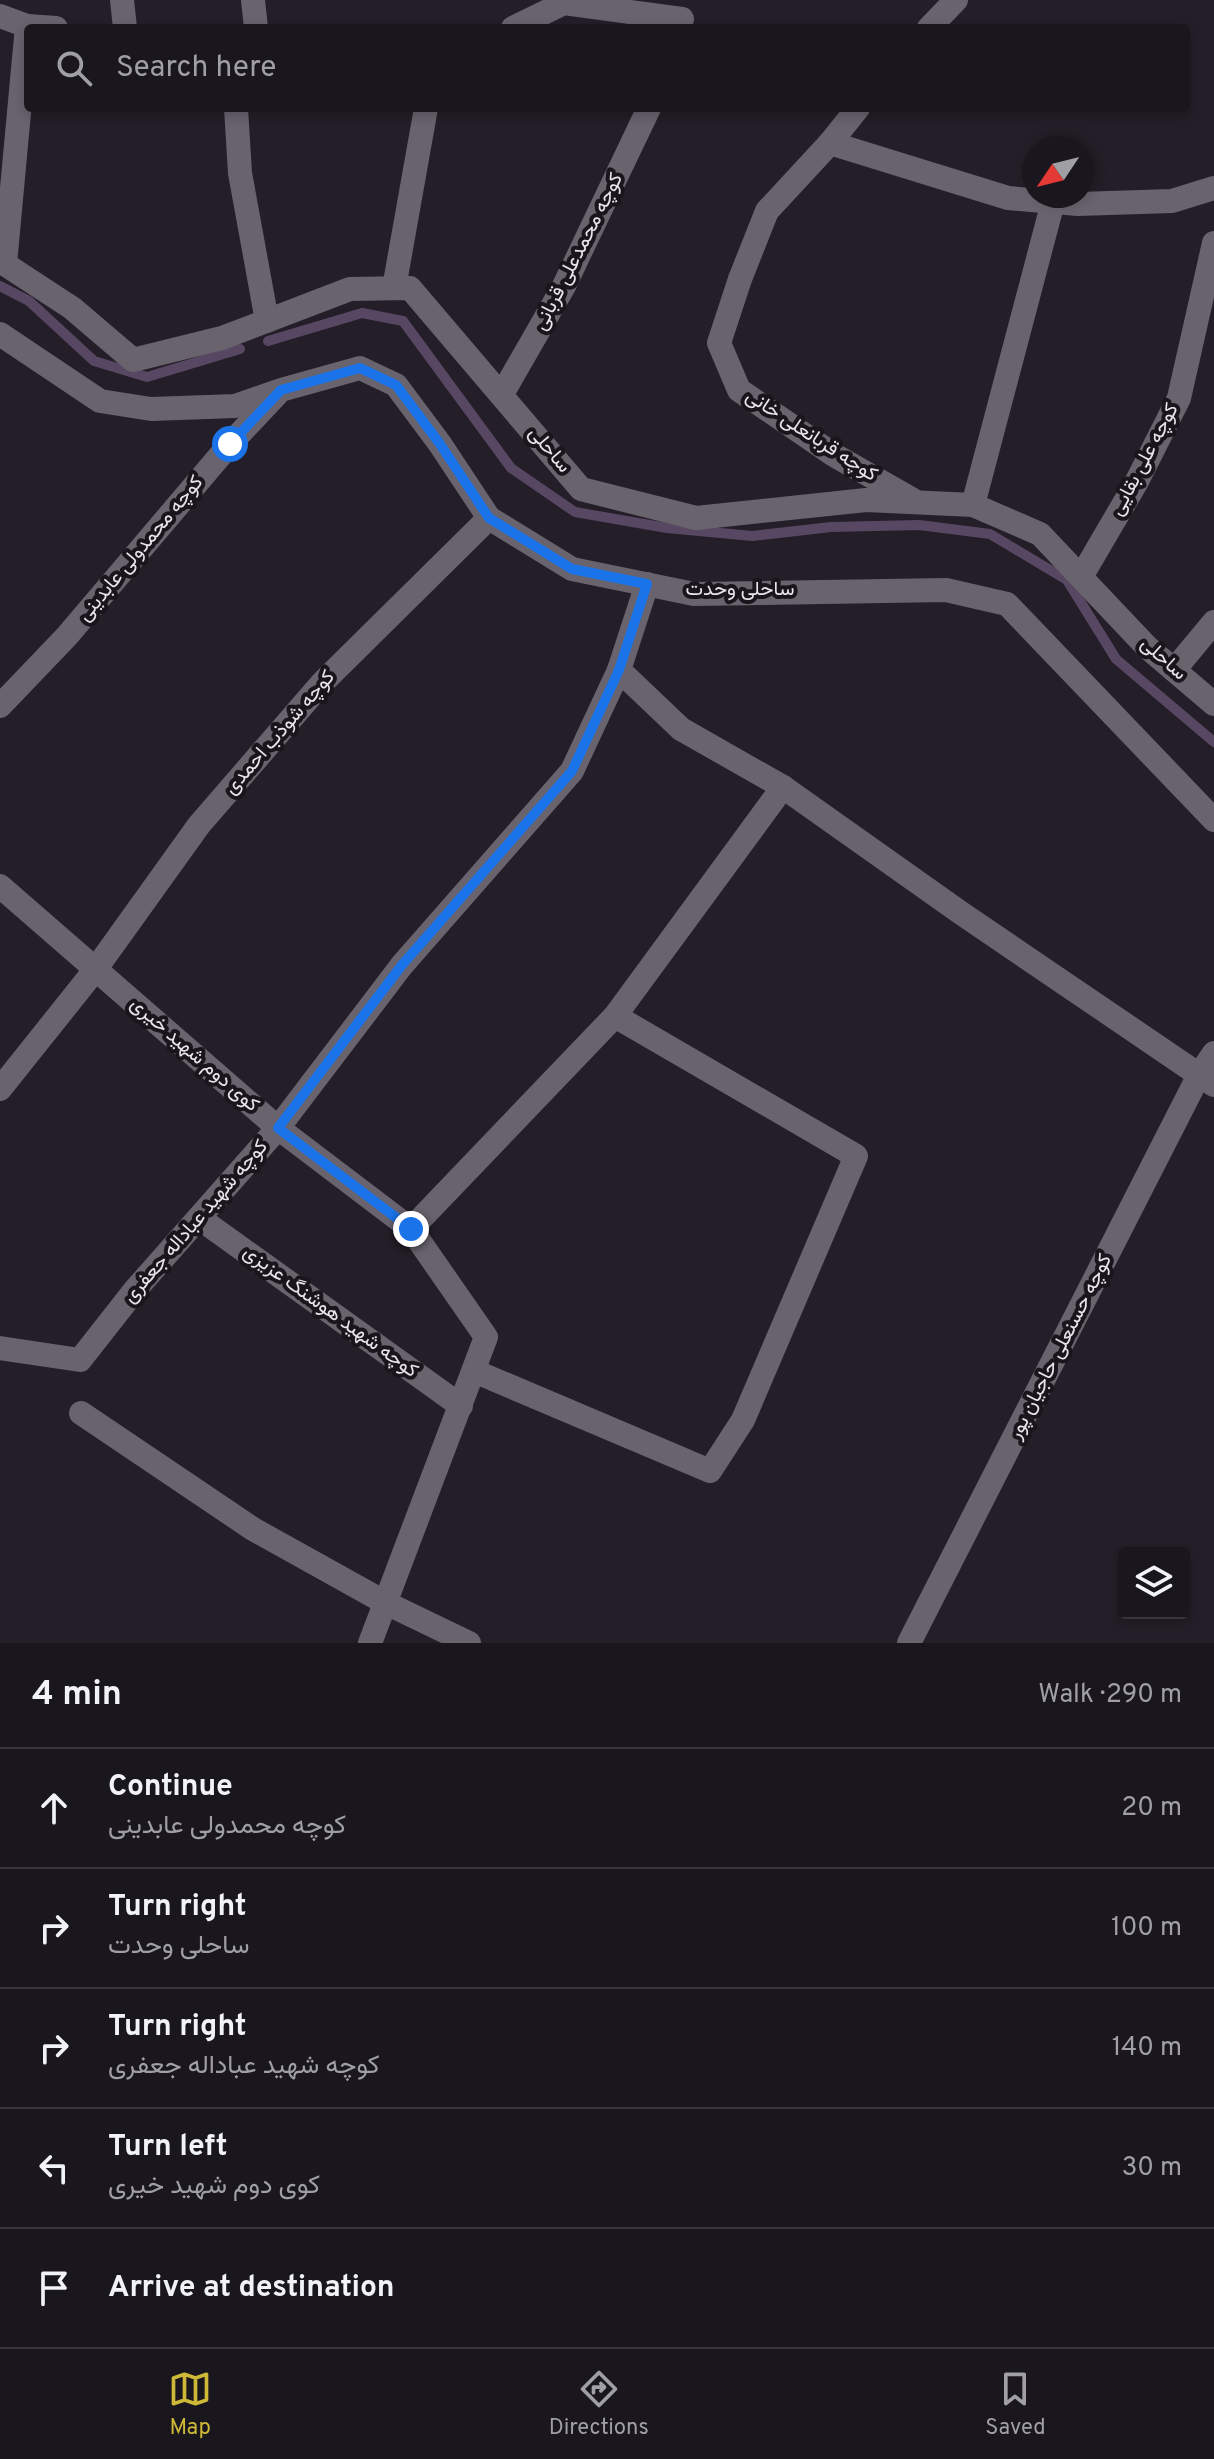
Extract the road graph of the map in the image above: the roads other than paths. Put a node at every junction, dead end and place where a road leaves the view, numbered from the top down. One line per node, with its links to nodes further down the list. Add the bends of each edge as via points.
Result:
1 (122, 0): 7 (street)
2 (253, 0): 8 (street)
3 (956, 0): 10 (street)
4 (564, 1): 6 (street); 9 (street)
5 (0, 16): 11 (street)
6 (683, 16)
7 (125, 24)
8 (256, 24)
9 (521, 24)
10 (933, 24)
11 (24, 25)
12 (24, 54): 23 (street)
13 (236, 112): 25 (street, via 240,173)
14 (425, 112): 24 (street)
15 (647, 112): 28 (street, کوچه محمدعلی قربانی, via 564,286)
16 (855, 112): 17 (street, کوچه قربانعلی خانی)
17 (830, 143): 19 (street); 29 (street, کوچه قربانعلی خانی, via 767,211 719,343 739,390 834,455)
18 (1214, 188): 20 (street, via 1172,201)
19 (1022, 199)
20 (1094, 203)
21 (1051, 208): 30 (street)
22 (1214, 243): 32 (street, کوچه علی بقایی, via 1179,398)
23 (2, 263): 25 (street, via 72,308 133,360)
24 (394, 288): 25 (street, via 350,289); 28 (street, ساحلی, via 410,288)
25 (267, 321)
26 (0, 334): 27 (street, ساحلی وحدت, via 100,401 151,409 235,406)
27 (281, 390): 31 (street, ساحلی وحدت, via 360,368 396,385); 38 (street, کوچه محمدولی عابدینی)
28 (502, 394): 29 (street, ساحلی, via 581,489 696,518 866,500)
29 (919, 503): 30 (street, ساحلی)
30 (973, 505): 32 (street, ساحلی, via 1040,534)
31 (489, 518): 33 (street, ساحلی وحدت, via 572,569); 42 (street, کوچه شوذب احمدی, via 322,683 199,825)
32 (1081, 577): 36 (street, ساحلی)
33 (647, 584): 35 (street, کوچه شهید عباداله جعفری); 40 (street, ساحلی وحدت, via 694,594 946,590 1007,604)
34 (1214, 622): 36 (street)
35 (619, 670): 39 (street, via 681,729); 47 (street, کوچه شهید عباداله جعفری, via 572,771 402,965)
36 (1174, 670): 37 (street, ساحلی)
37 (1214, 704)
38 (0, 706)
39 (783, 787): 43 (street); 45 (street)
40 (1214, 820)
41 (0, 886): 42 (street, کوی دوم شهید خیری)
42 (95, 970): 46 (street); 47 (street, کوی دوم شهید خیری)
43 (615, 1016): 49 (street); 51 (street, via 856,1156 743,1420 710,1471)
44 (1214, 1053): 45 (street, کوچه حسنعلی حاجیان پور)
45 (1207, 1080): 57 (street, کوچه حسنعلی حاجیان پور)
46 (0, 1089)
47 (278, 1128): 48 (street, کوچه شهید عباداله جعفری); 49 (street, کوی دوم شهید خیری)
48 (199, 1218): 50 (street, کوچه شهید عباداله جعفری, via 80,1360); 52 (street, کوچه شهید هوشنگ عزیزی)
49 (411, 1229): 51 (street, کوی دوم شهید خیری, via 486,1337)
50 (0, 1348)
51 (474, 1371): 52 (street, کوی دوم شهید خیری)
52 (461, 1406): 54 (street, کوی دوم شهید خیری)
53 (81, 1413): 54 (street, via 253,1529)
54 (386, 1603): 55 (street, کوی دوم شهید خیری); 56 (street)
55 (370, 1643)
56 (469, 1643)
57 (909, 1643)

